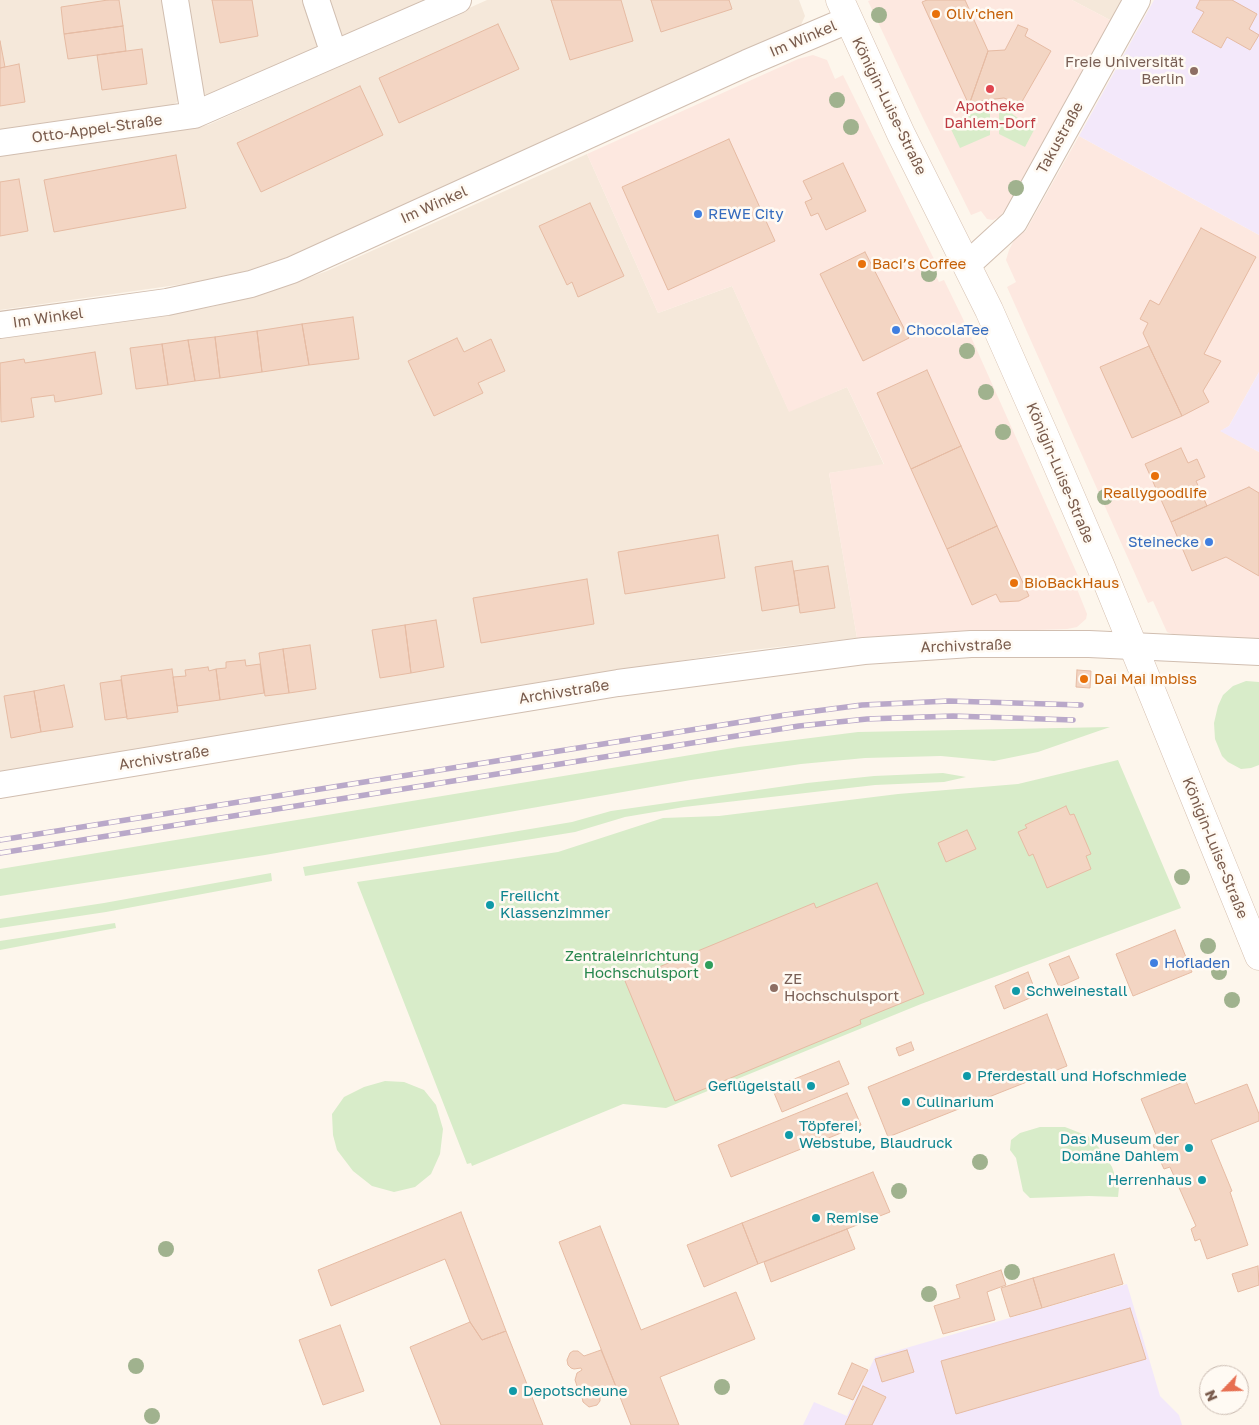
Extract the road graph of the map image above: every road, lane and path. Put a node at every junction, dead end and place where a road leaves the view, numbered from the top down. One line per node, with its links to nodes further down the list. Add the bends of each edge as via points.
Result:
1 (175, 0): 7 (street)
2 (316, 0): 6 (street)
3 (458, 0): 6 (street, Otto-Appel-Straße)
4 (1137, 0): 9 (street, Takustraße, via 1014,222)
5 (844, 10): 9 (main road, Königin-Luise-Straße, via 901,134); 10 (street, Im Winkel, via 747,63 292,270 251,284 167,302)
6 (334, 54): 7 (street, Otto-Appel-Straße)
7 (194, 115): 8 (street, Otto-Appel-Straße)
8 (0, 144)
9 (967, 264): 11 (main road, Königin-Luise-Straße, via 1046,439)
10 (0, 325)
11 (1132, 645): 12 (street, Archivstraße); 13 (street, Archivstraße, via 971,644 864,651 618,683); 14 (main road, Königin-Luise-Straße)
12 (1259, 652)
13 (0, 785)
14 (1259, 956)

